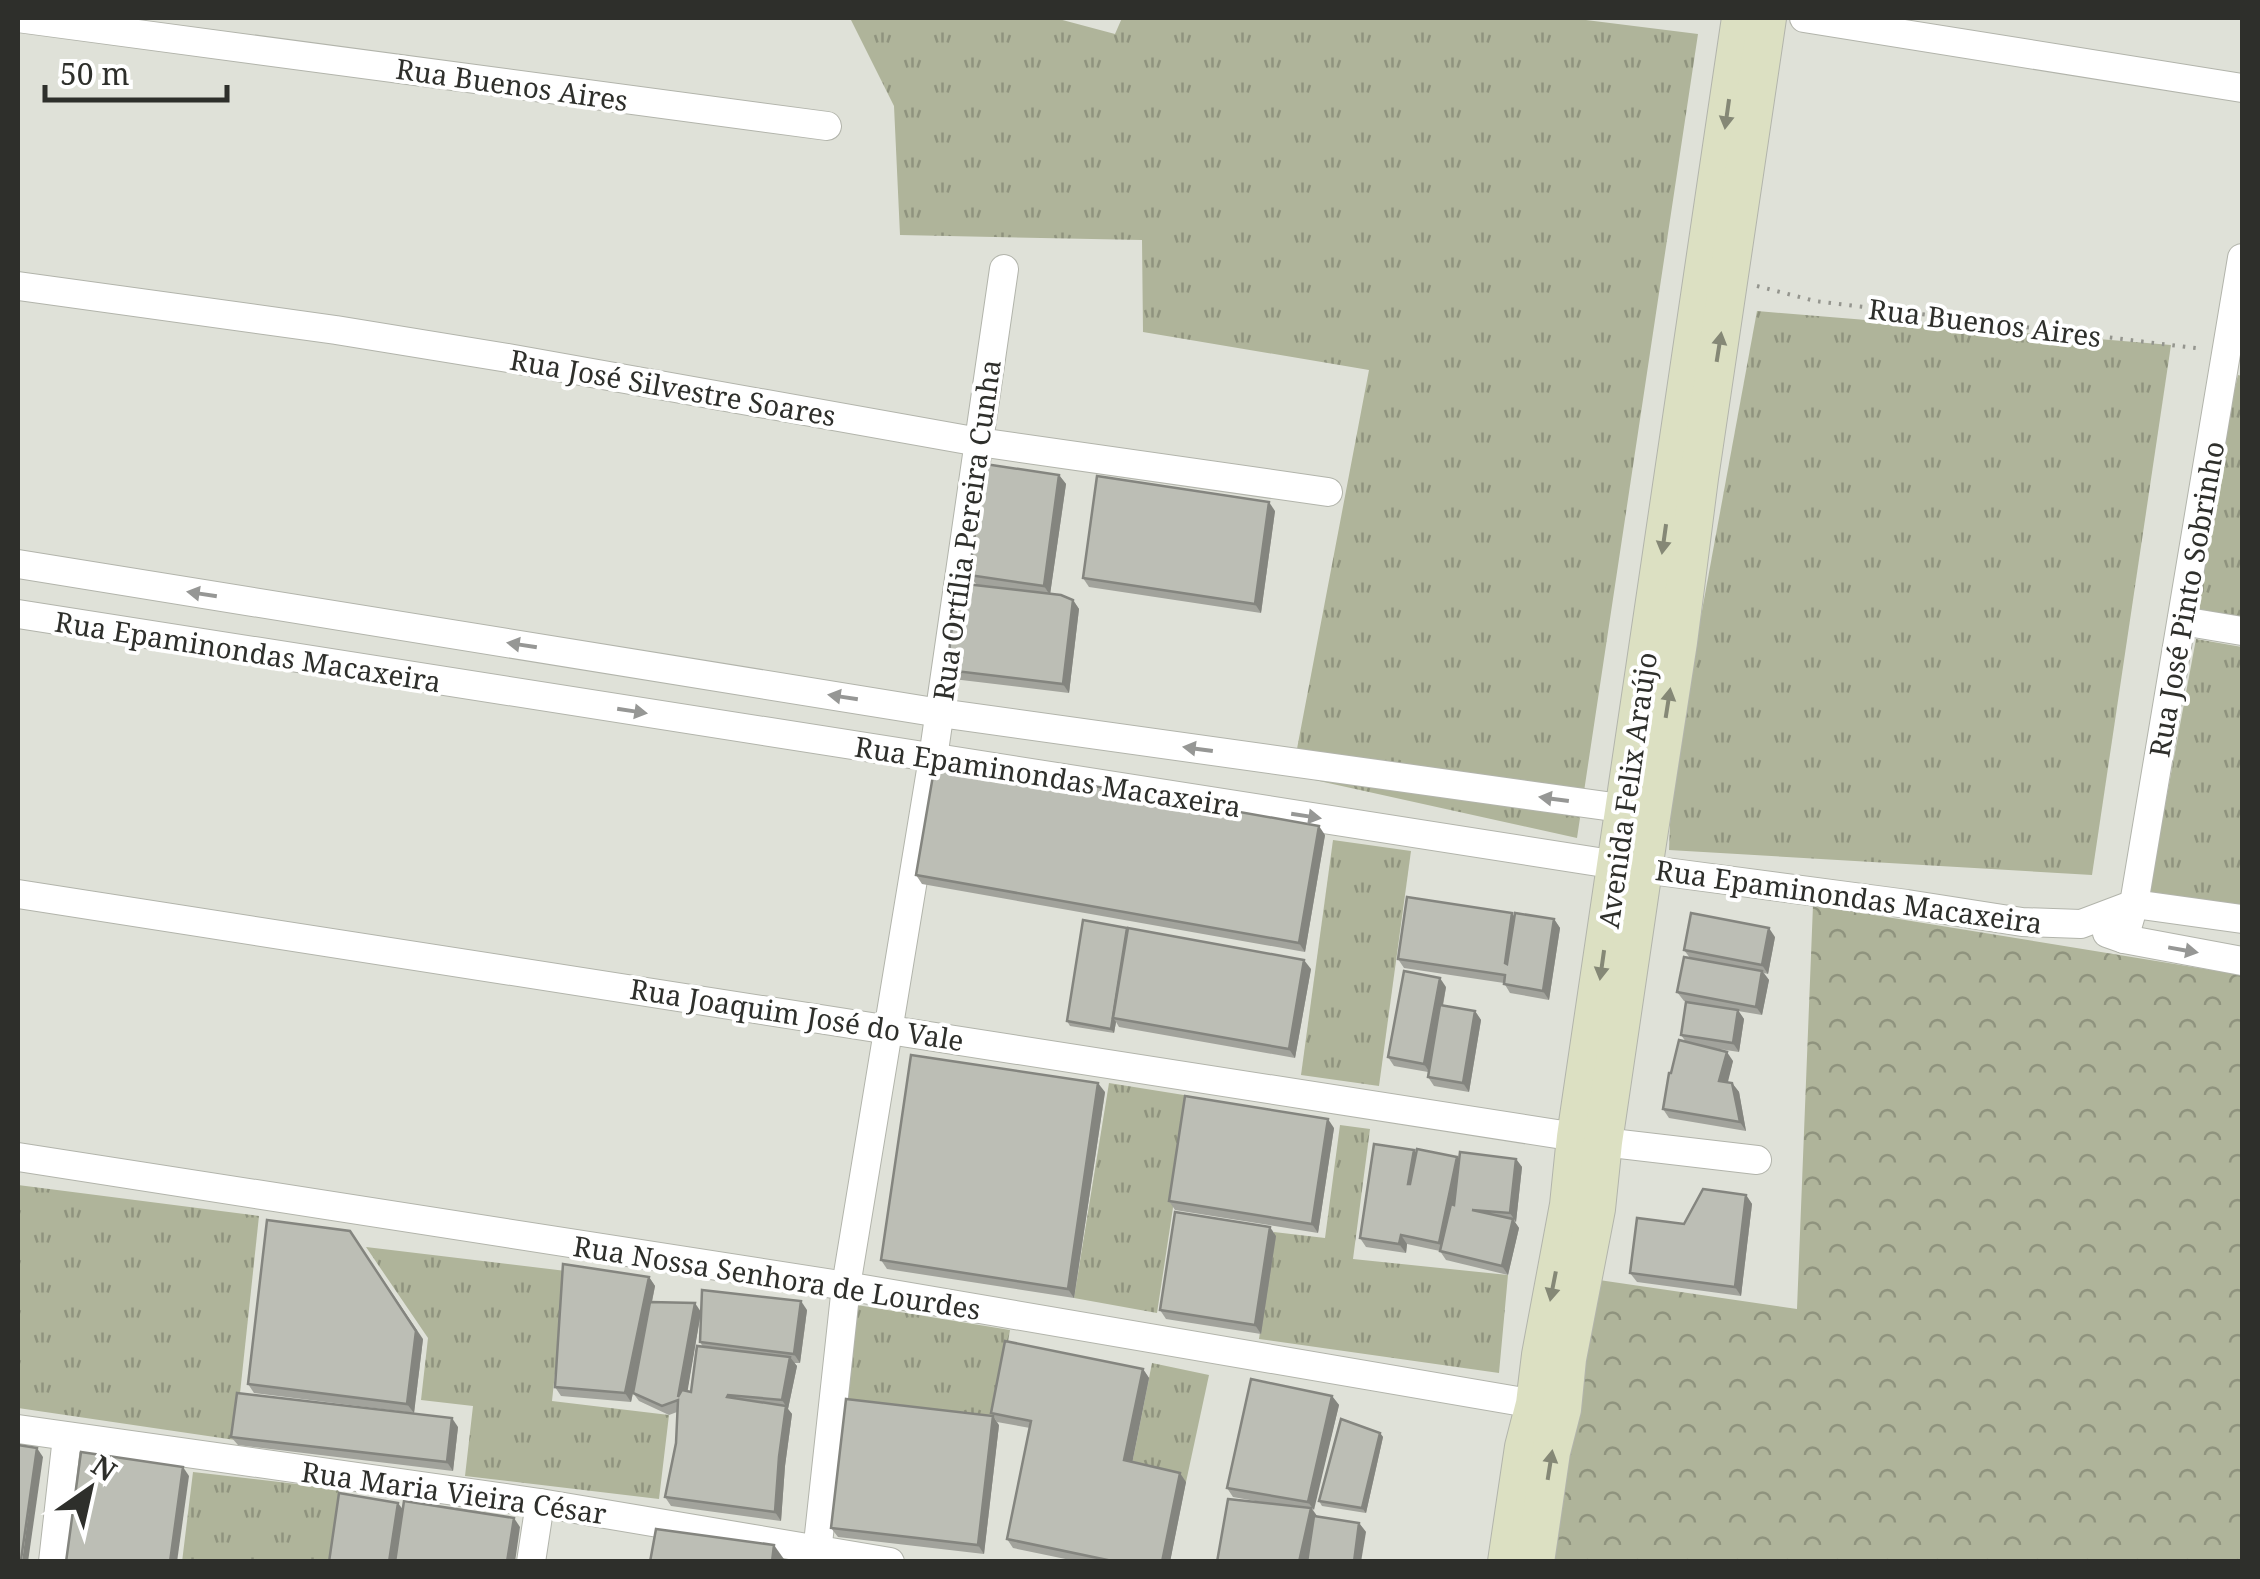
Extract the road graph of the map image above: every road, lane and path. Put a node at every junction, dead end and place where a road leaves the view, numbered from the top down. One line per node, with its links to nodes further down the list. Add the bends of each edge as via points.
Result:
1 (19, 18): 5 (street); 7 (street, Rua Buenos Aires)
2 (1741, 18): 21 (main road, Avenida Felix Araújo, one-way to 21)
3 (1767, 18): 10 (main road, Avenida Felix Araújo)
4 (1804, 18): 6 (street)
5 (18, 30)
6 (2242, 88)
7 (827, 126)
8 (2242, 258): 12 (street, Rua José Pinto Sobrinho)
9 (1004, 270): 13 (street, Rua Ortília Pereira Cunha)
10 (1730, 279): 12 (path, Rua Buenos Aires, via 1815,301); 21 (main road, Avenida Felix Araújo, one-way to 10, via 1678,642)
11 (18, 286): 13 (street, Rua José Silvestre Soares, via 336,330)
12 (2235, 353): 17 (street, Rua José Pinto Sobrinho)
13 (978, 442): 14 (street, Rua José Silvestre Soares); 19 (street, Rua Ortília Pereira Cunha)
14 (1328, 492)
15 (18, 564): 19 (street, Rua Epaminondas Macaxeira, one-way to 15)
16 (18, 614): 20 (street, Rua Epaminondas Macaxeira, one-way to 20)
17 (2182, 622): 18 (street); 24 (street, Rua José Pinto Sobrinho)
18 (2242, 631)
19 (940, 713): 20 (street, Rua Ortília Pereira Cunha); 21 (street, Rua Epaminondas Macaxeira, one-way to 19)
20 (933, 758): 22 (street, Rua Epaminondas Macaxeira, one-way to 22); 29 (street, Rua Ortília Pereira Cunha)
21 (1638, 810): 22 (main road, Avenida Felix Araújo)
22 (1629, 867): 26 (street, Rua Epaminondas Macaxeira, via 2022,922); 30 (main road, Avenida Felix Araújo)
23 (18, 894): 29 (street, Rua Joaquim José do Vale)
24 (2134, 904): 25 (street, Rua Epaminondas Macaxeira); 26 (street, Rua Epaminondas Macaxeira); 27 (street, Rua José Pinto Sobrinho)
25 (2242, 919)
26 (2081, 924): 27 (street, Rua Epaminondas Macaxeira)
27 (2124, 940): 28 (street, Rua Epaminondas Macaxeira, one-way to 28)
28 (2242, 960)
29 (890, 1028): 30 (street, Rua Joaquim José do Vale); 33 (street, Rua Ortília Pereira Cunha)
30 (1590, 1140): 32 (street, Rua Joaquim José do Vale); 34 (main road, Avenida Felix Araújo, one-way to 34, via 1569,1205); 43 (main road, Avenida Felix Araújo, one-way to 30, via 1596,1210)
31 (18, 1157): 33 (street, Rua Nossa Senhora de Lourdes)
32 (1756, 1160)
33 (846, 1286): 34 (street, Rua Nossa Senhora de Lourdes); 38 (street, Rua Ortília Pereira Cunha)
34 (1535, 1404): 42 (main road, Avenida Felix Araújo)
35 (18, 1429): 36 (street, Rua Maria Vieira César)
36 (67, 1438): 37 (street, Rua Maria Vieira César); 39 (street)
37 (540, 1503): 38 (street, Rua Maria Vieira César); 40 (street)
38 (817, 1555): 41 (street, Rua Maria Vieira César)
39 (53, 1562)
40 (531, 1562)
41 (890, 1562)
42 (1507, 1562)
43 (1535, 1562)

